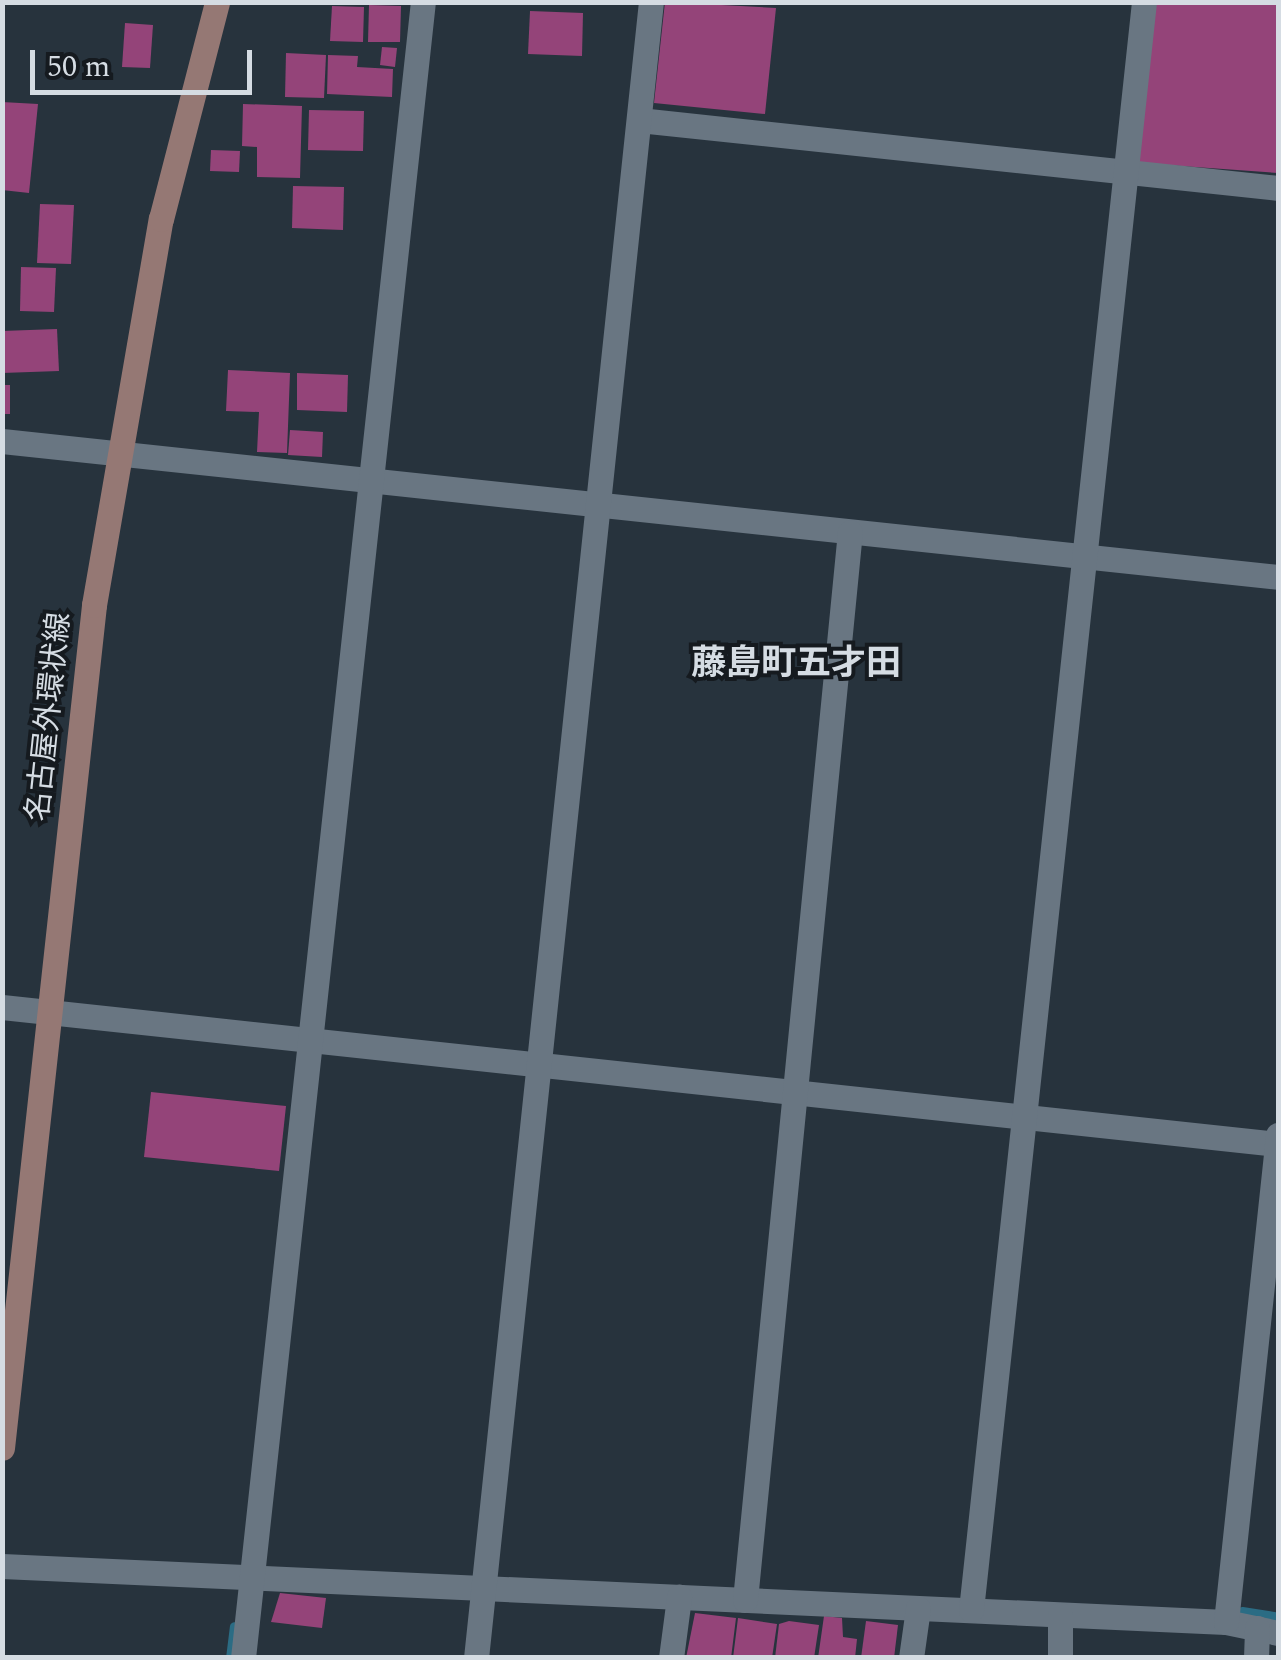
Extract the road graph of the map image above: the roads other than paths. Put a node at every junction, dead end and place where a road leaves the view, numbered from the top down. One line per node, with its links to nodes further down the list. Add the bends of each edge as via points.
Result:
1 (217, 2): 9 (main road, 名古屋外環状線, via 161,219)
2 (423, 2): 10 (street)
3 (651, 2): 5 (street)
4 (1144, 2): 6 (street)
5 (640, 120): 6 (street); 11 (street)
6 (1125, 170): 7 (street); 13 (street)
7 (1278, 188)
8 (2, 441): 9 (street)
9 (120, 453): 10 (street); 16 (main road, 名古屋外環状線, via 94,605)
10 (368, 481): 11 (street); 17 (street)
11 (599, 504): 12 (street); 18 (street)
12 (850, 532): 13 (street); 19 (street)
13 (1085, 558): 14 (street); 20 (street)
14 (1278, 577)
15 (2, 1007): 16 (street)
16 (49, 1012): 17 (street); 23 (main road, 名古屋外環状線)
17 (312, 1040): 18 (street); 25 (street)
18 (539, 1064): 19 (street); 26 (street)
19 (794, 1090): 20 (street); 28 (street)
20 (1024, 1112): 22 (street); 30 (street)
21 (1278, 1136): 22 (street)
22 (1278, 1144): 32 (street)
23 (2, 1448)
24 (2, 1566): 25 (street)
25 (254, 1578): 26 (street); 34 (street)
26 (485, 1590): 27 (street); 35 (street)
27 (679, 1598): 28 (street); 36 (street)
28 (745, 1600): 29 (street)
29 (918, 1608): 30 (street); 37 (street)
30 (971, 1610): 31 (street)
31 (1060, 1615): 32 (street); 38 (street)
32 (1226, 1622): 33 (street)
33 (1268, 1631): 39 (street)
34 (243, 1658)
35 (476, 1658)
36 (670, 1658)
37 (911, 1658)
38 (1060, 1658)
39 (1256, 1658)

